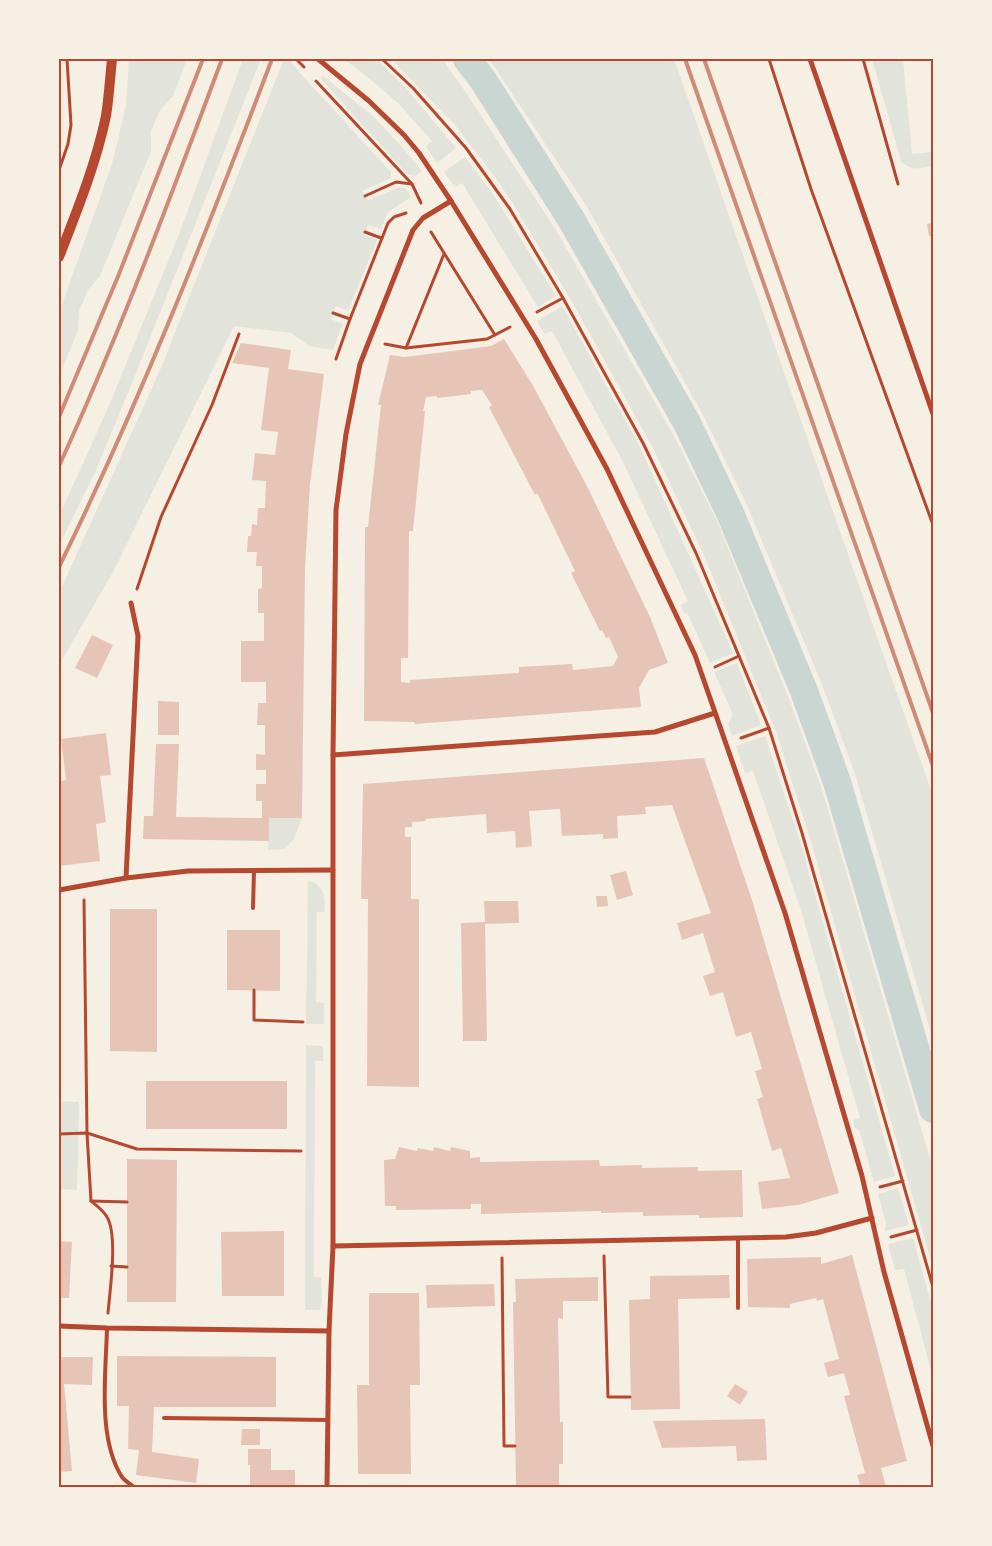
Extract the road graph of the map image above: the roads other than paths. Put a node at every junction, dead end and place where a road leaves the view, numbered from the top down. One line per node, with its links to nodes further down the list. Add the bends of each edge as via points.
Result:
1 (112, 59): 5 (main road, via 106,114 97,150)
2 (318, 59): 4 (street, via 404,135)
3 (810, 59): 6 (street)
4 (451, 201): 8 (street, via 524,320 607,469 695,655); 9 (street, via 423,218 413,230 368,341 352,398 336,510)
5 (59, 257)
6 (933, 414)
7 (131, 603): 12 (street, via 138,636)
8 (716, 713): 9 (street, via 655,732); 15 (street, via 785,913)
9 (333, 755): 11 (street)
10 (254, 870): 11 (street); 12 (street, via 188,871); 14 (lane)
11 (333, 870): 17 (street)
12 (126, 878): 13 (street)
13 (59, 890)
14 (253, 908)
15 (872, 1218): 16 (street, via 816,1234); 24 (street)
16 (738, 1238): 17 (street); 18 (lane)
17 (333, 1246): 21 (street)
18 (738, 1308)
19 (59, 1326): 20 (street)
20 (107, 1328): 21 (street); 25 (lane, via 105,1401 108,1440 123,1479)
21 (329, 1331): 23 (street)
22 (164, 1418): 23 (lane)
23 (328, 1420): 26 (street)
24 (933, 1446)
25 (134, 1487)
26 (327, 1487)

